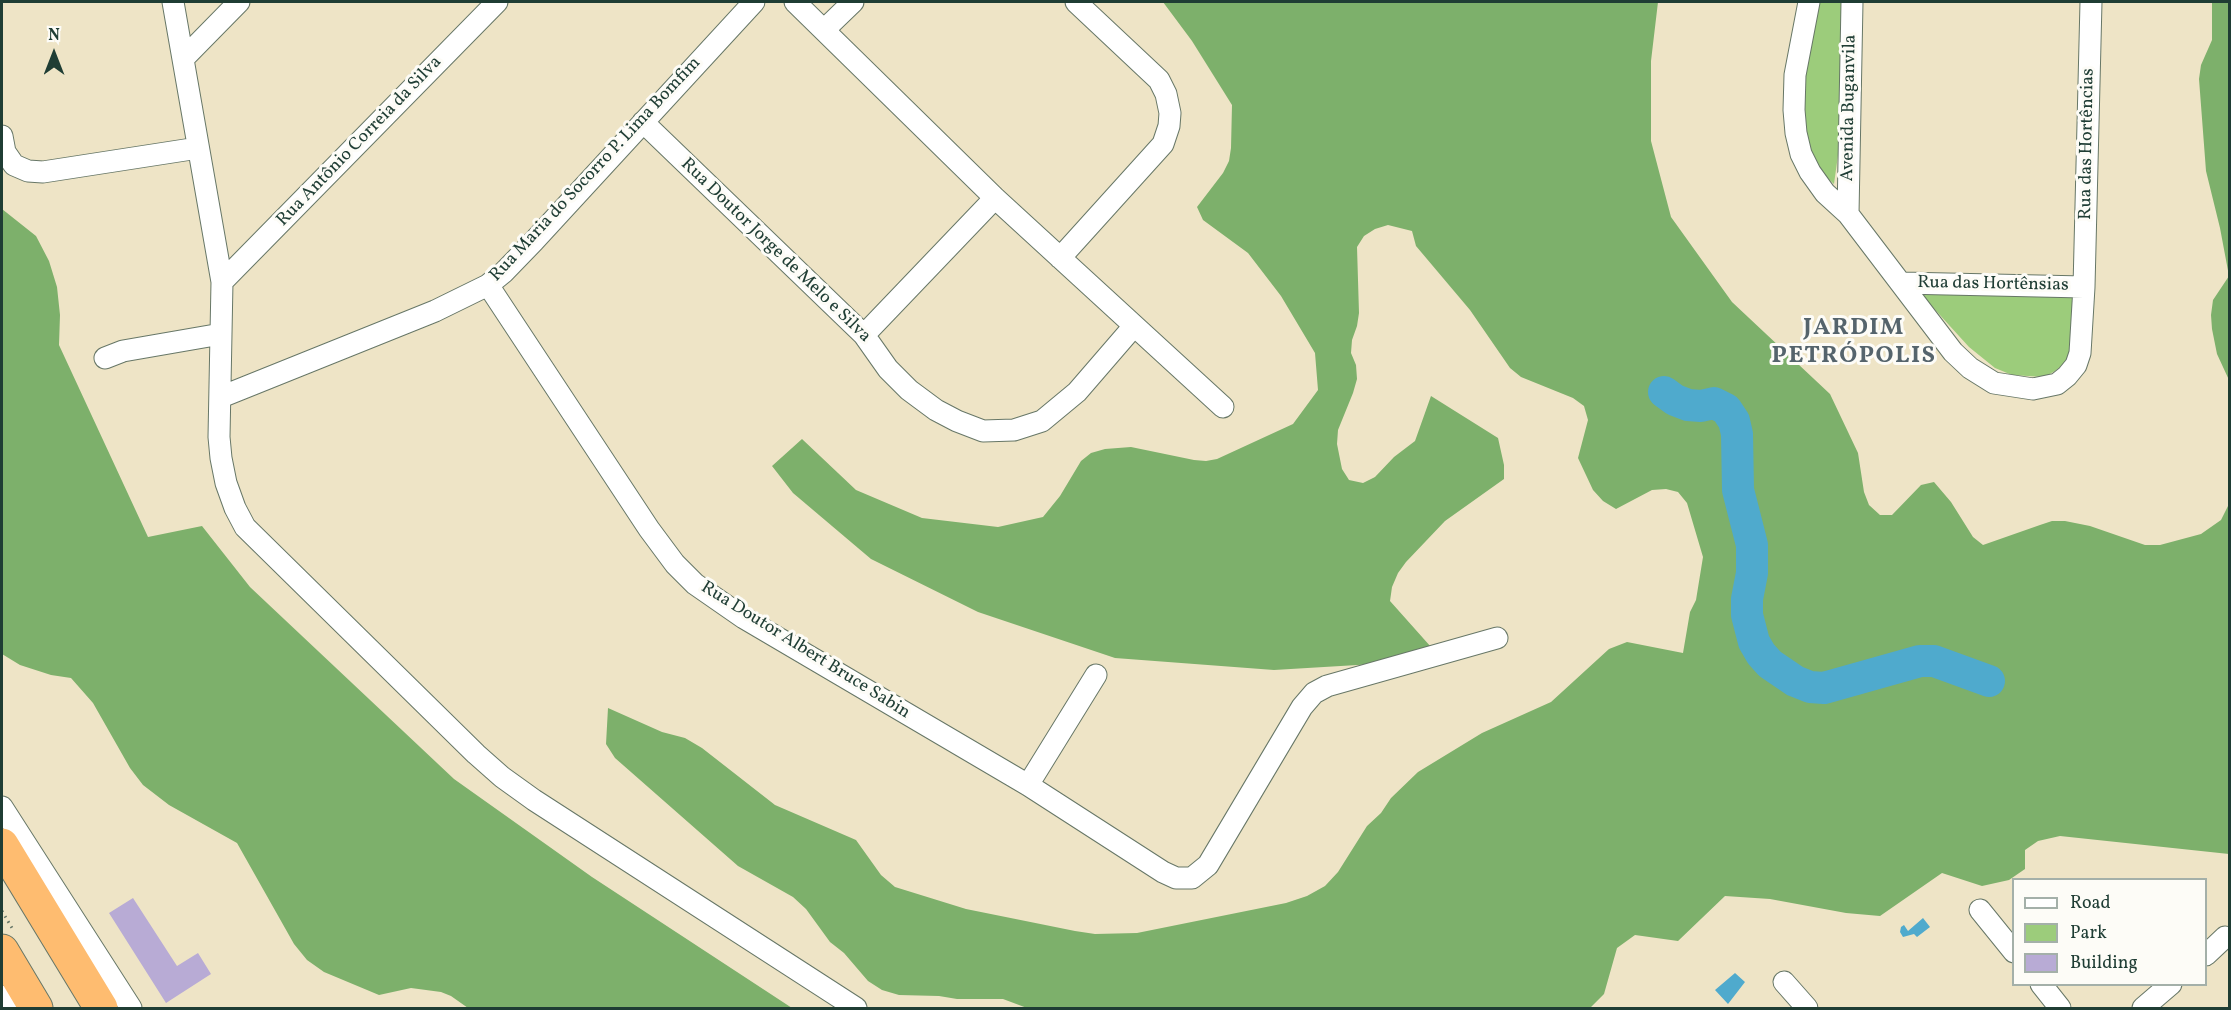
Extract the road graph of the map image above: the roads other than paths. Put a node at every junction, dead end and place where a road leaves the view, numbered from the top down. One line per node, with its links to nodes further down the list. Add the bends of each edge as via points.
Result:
1 (172, 2): 12 (street)
2 (239, 2): 12 (street)
3 (497, 2): 19 (street, Rua Antônio Correia da Silva)
4 (754, 2): 13 (street, Rua Maria do Socorro P. Lima Bomfim)
5 (795, 2): 11 (street)
6 (853, 2): 11 (street)
7 (1076, 2): 18 (street, via 1159,80 1170,113 1163,144)
8 (1809, 2): 17 (street, Avenida Buganvila, via 1795,75 1796,133 1809,172)
9 (1852, 2): 17 (street, Avenida Buganvila)
10 (2091, 2): 22 (street, Rua das Hortências)
11 (825, 29): 16 (street)
12 (183, 59): 15 (street)
13 (643, 122): 21 (street, Rua Maria do Socorro P. Lima Bomfim, via 534,241); 25 (street, Rua Doutor Jorge de Melo e Silva)
14 (2, 136): 15 (street, via 5,152 14,165 28,171 55,171)
15 (198, 148): 19 (street)
16 (995, 198): 18 (street); 25 (street)
17 (1848, 214): 20 (street, Avenida Buganvila)
18 (1060, 258): 23 (street)
19 (222, 282): 24 (street)
20 (1902, 283): 22 (street, Rua das Hortênsias); 22 (street, Avenida Buganvila, via 1953,352 1970,368 1994,383 2033,389 2057,384 2076,365)
21 (488, 285): 27 (street, Rua Maria do Socorro P. Lima Bomfim, via 435,311); 31 (street, Rua Doutor Albert Bruce Sabin, via 649,529 695,584 744,618)
22 (2084, 286)
23 (1134, 326): 25 (street, Rua Doutor Jorge de Melo e Silva, via 1077,392 1042,421 1014,429 982,431 936,410 909,390); 28 (street)
24 (221, 334): 26 (street, via 123,351); 27 (street)
25 (864, 335)
26 (105, 358)
27 (221, 397): 47 (street, via 221,458 235,508 246,527 476,754 534,800)
28 (1222, 407)
29 (1497, 638): 31 (street, Rua Doutor Albert Bruce Sabin, via 1314,693 1208,865 1192,878 1163,873)
30 (1096, 675): 31 (street)
31 (1028, 785)
32 (2, 807): 46 (street)
33 (2, 845): 45 (highway)
34 (1980, 910): 37 (street)
35 (2225, 938): 38 (street)
36 (2, 951): 44 (highway)
37 (2012, 951)
38 (2207, 952)
39 (1784, 982): 48 (street)
40 (2042, 986): 49 (street)
41 (2168, 986): 50 (street)
42 (2, 996): 43 (street)
43 (9, 1008)
44 (36, 1008)
45 (102, 1008)
46 (130, 1008)
47 (856, 1008)
48 (1807, 1008)
49 (2060, 1008)
50 (2143, 1008)

